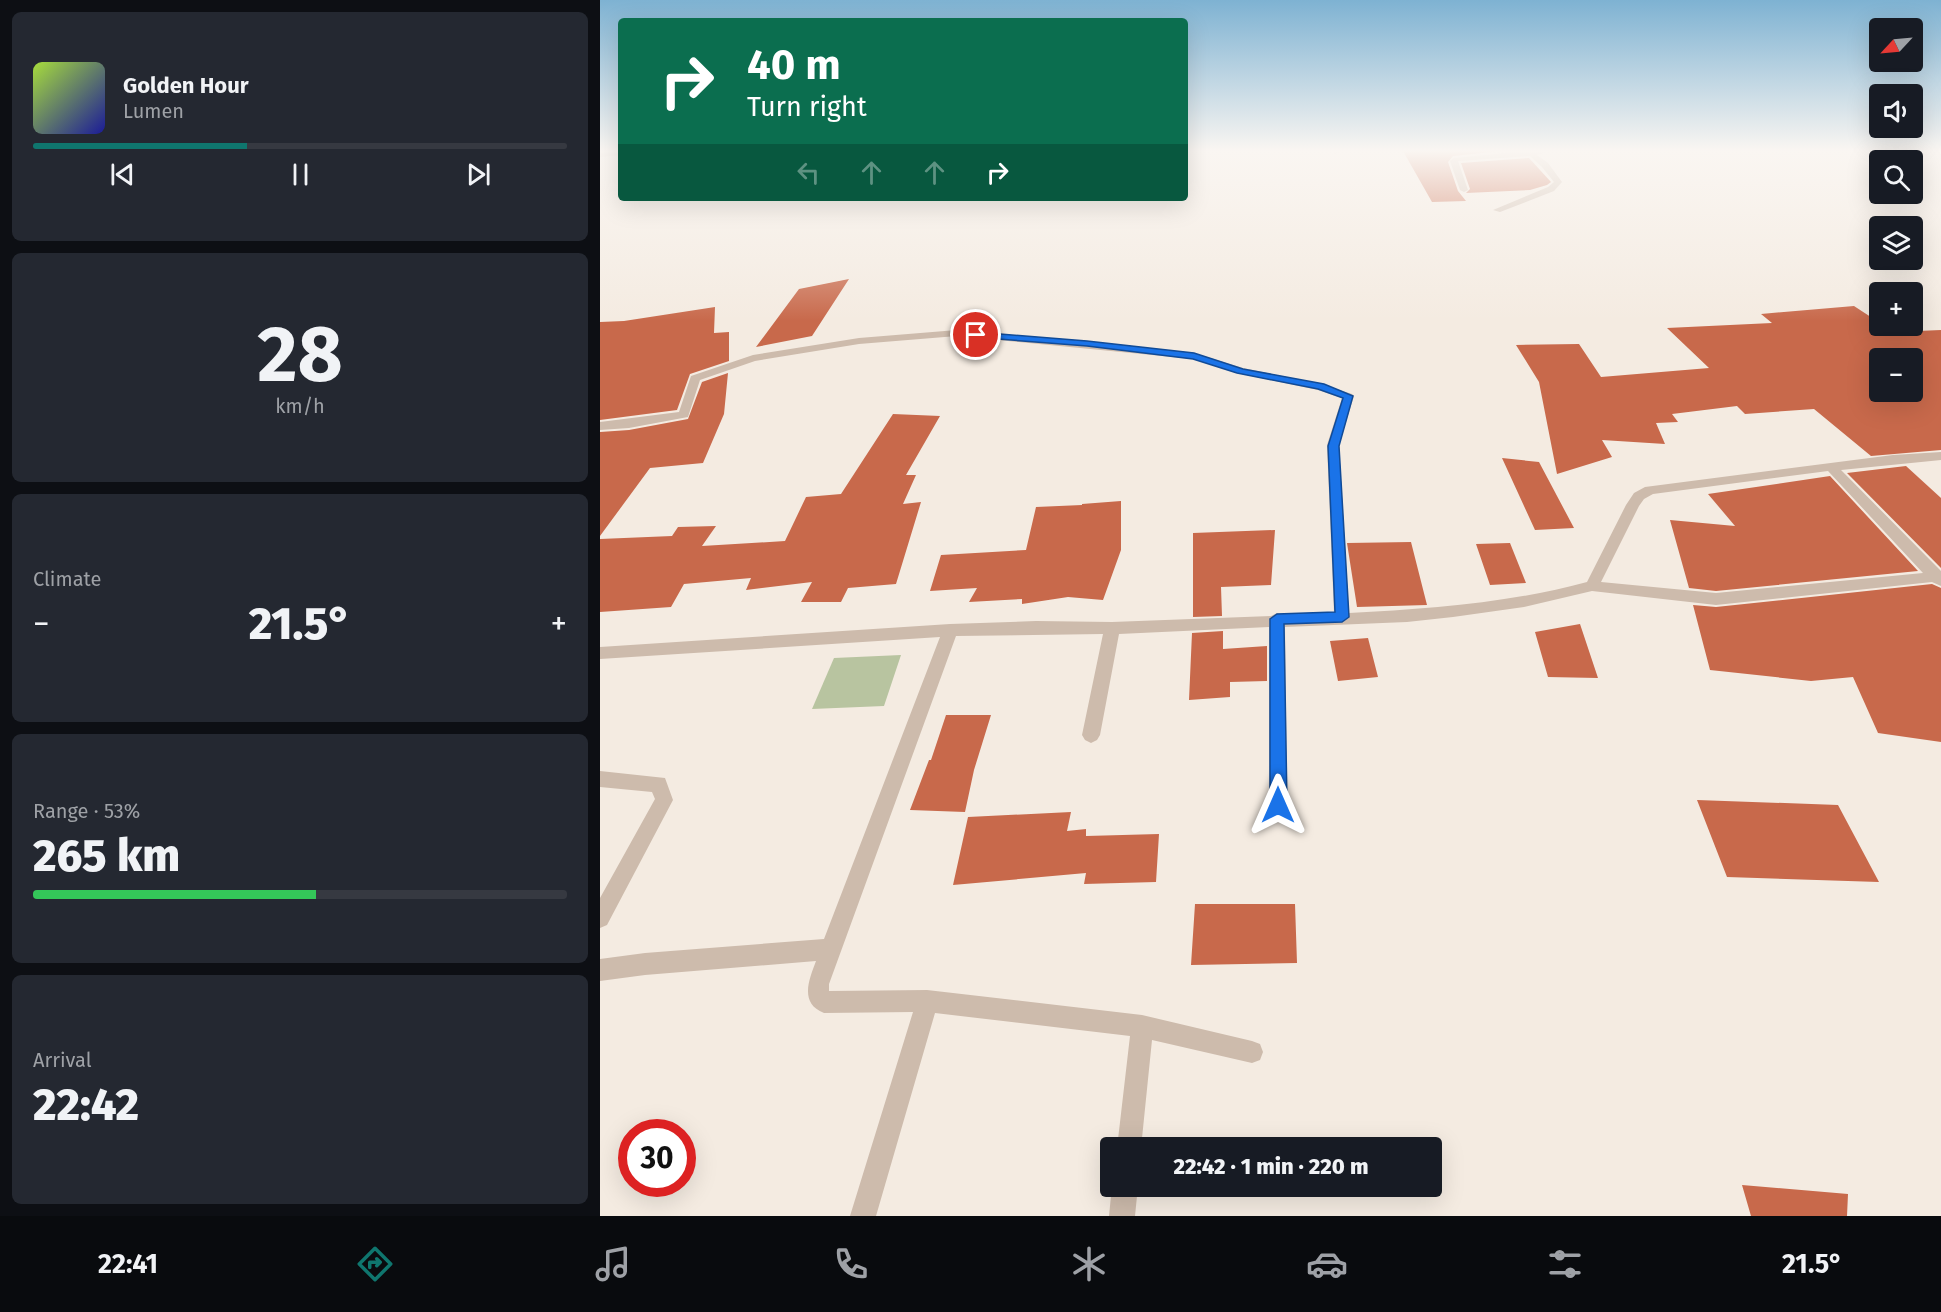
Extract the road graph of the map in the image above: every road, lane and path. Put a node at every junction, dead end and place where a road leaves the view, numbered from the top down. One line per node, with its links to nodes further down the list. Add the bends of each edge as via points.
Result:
1 (1503, 208): 2 (street)
2 (1497, 210)
3 (600, 426): 8 (street, via 684,415 695,378 753,358 860,341 957,333 1194,356 1241,371 1321,387 1348,396 1333,446)
4 (1941, 456): 5 (street)
5 (1832, 468): 6 (street); 7 (street, via 1650,490 1639,496)
6 (1939, 578): 7 (street, via 1716,599)
7 (1592, 586): 8 (street, via 1458,610)
8 (1342, 617): 9 (street)
9 (1277, 619): 10 (street); 15 (street)
10 (1112, 628): 11 (street); 13 (street)
11 (950, 630): 12 (street); 17 (street)
12 (600, 653)
13 (1090, 735)
14 (600, 779): 16 (street, via 659,783 664,800)
15 (1278, 805)
16 (600, 918)
17 (831, 949): 18 (street); 19 (street, via 818,984 818,994 825,1002)
18 (600, 970)
19 (927, 1001): 20 (street); 24 (street)
20 (1142, 1026): 21 (street); 22 (street)
21 (1252, 1052)
22 (1130, 1137)
23 (1124, 1197): 25 (street)
24 (863, 1216)
25 (1122, 1216)

